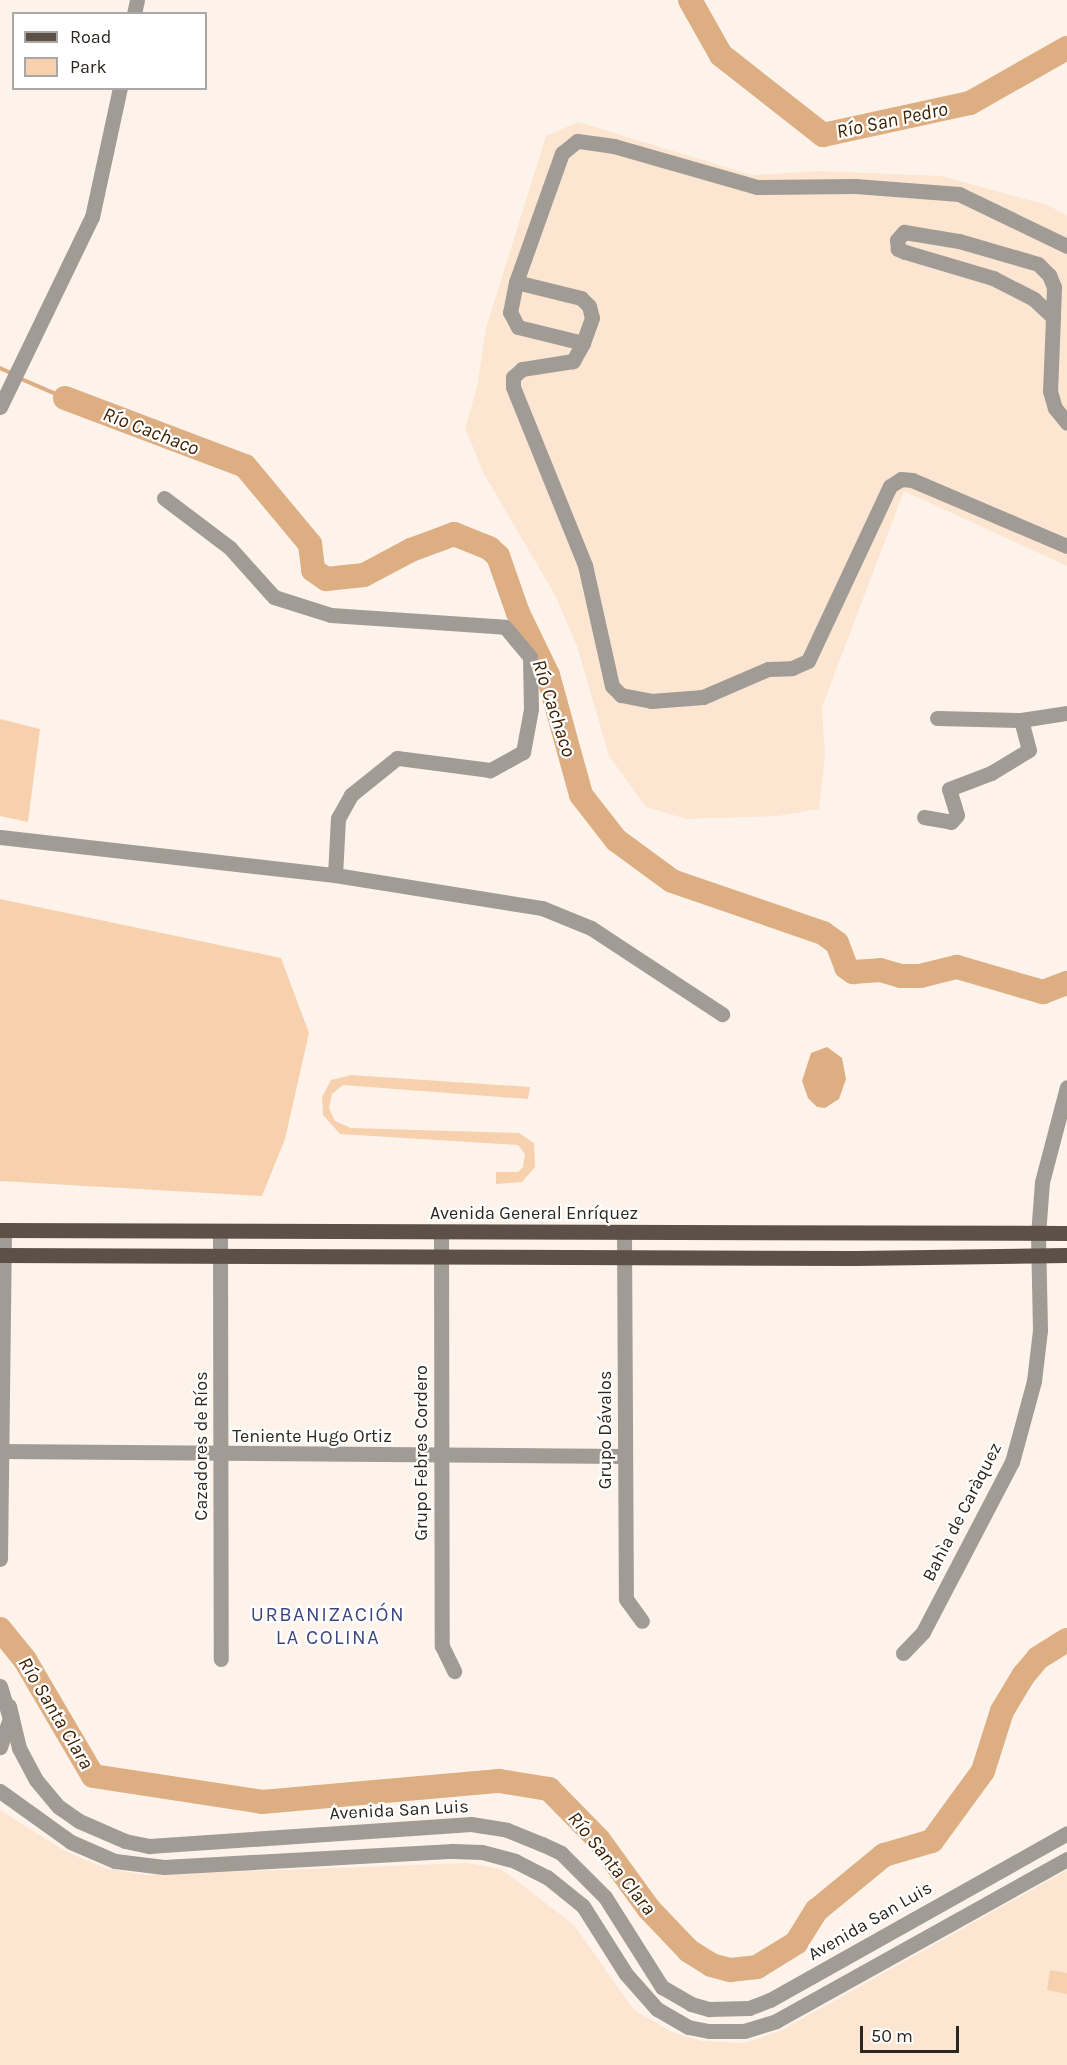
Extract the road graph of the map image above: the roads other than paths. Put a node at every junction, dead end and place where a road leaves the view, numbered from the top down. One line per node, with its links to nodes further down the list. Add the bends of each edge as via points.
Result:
1 (120, 90): 6 (street, via 92,217)
2 (1067, 246): 3 (street, via 959,194 855,186 757,187 614,146 577,141 562,153)
3 (516, 282): 5 (street, via 510,312 518,327); 5 (street, via 581,298 590,306 591,318)
4 (1053, 317): 4 (street, via 1054,287 1049,274 1038,264 959,241 904,232 897,240 898,249 905,252 993,278 1034,299); 7 (street, via 1050,391 1055,408)
5 (583, 343): 9 (street, via 573,361 522,369 513,377 513,387 585,566 612,686 621,695 651,701 703,697 768,669 792,668 808,661 890,486 901,479 912,480)
6 (0, 406)
7 (1067, 423)
8 (164, 498): 15 (street, via 230,548 274,597 331,615 505,627 530,657 531,709 523,752 490,770 397,758 351,795 338,818)
9 (1067, 546)
10 (1067, 713): 12 (street)
11 (937, 718): 12 (street)
12 (1021, 720): 13 (street, via 1029,750 991,773 949,789 957,815 951,822)
13 (924, 817)
14 (0, 837): 15 (street)
15 (335, 876): 16 (street, via 542,908 591,928)
16 (722, 1014)
17 (1067, 1087): 24 (street, Bahìa de Caràquez, via 1042,1182)
18 (2, 1230): 20 (main road, Avenida General Enríquez); 25 (street)
19 (441, 1232): 20 (main road, Avenida General Enríquez); 21 (main road, Avenida General Enríquez); 26 (street, Grupo Febres Cordero)
20 (220, 1233): 28 (street, Cazadores de Ríos)
21 (624, 1233): 23 (main road, Avenida General Enríquez); 29 (street, Grupo Dávalos)
22 (1067, 1233): 24 (main road, Avenida General Enríquez)
23 (854, 1235): 24 (main road, Avenida General Enríquez); 31 (main road)
24 (1038, 1235): 30 (street, Bahìa de Caràquez)
25 (2, 1255): 28 (main road); 32 (street)
26 (440, 1255): 28 (main road); 29 (main road); 34 (street, Grupo Febres Cordero)
27 (1067, 1255): 30 (main road)
28 (220, 1256): 33 (street, Cazadores de Ríos)
29 (626, 1256): 31 (main road); 35 (street, Grupo Dávalos)
30 (1039, 1256): 31 (main road); 38 (street, Bahìa de Caràquez, via 1040,1330 1034,1381 1012,1462 923,1632)
31 (855, 1258)
32 (1, 1451): 33 (street, Teniente Hugo Ortiz); 36 (street)
33 (221, 1455): 34 (street, Teniente Hugo Ortiz); 39 (street, Cazadores de Ríos)
34 (440, 1456): 35 (street, Teniente Hugo Ortiz); 40 (street, Grupo Febres Cordero, via 442,1646)
35 (624, 1456): 37 (street, Grupo Dávalos, via 626,1599)
36 (0, 1558)
37 (642, 1621)
38 (903, 1653)
39 (221, 1659)
40 (454, 1671)
41 (0, 1686): 42 (street, Avenida San Luis)
42 (9, 1706): 43 (street, via 8,1731); 45 (street, Avenida San Luis, via 19,1748 36,1780 59,1807 125,1841 149,1846 471,1824 507,1830 542,1844 561,1853 605,1897 662,1987 691,2004 724,2011 770,2000)
43 (0, 1747)
44 (0, 1791): 46 (street, via 71,1842 115,1861 164,1867 453,1851 482,1852 515,1861 547,1877 583,1906 626,1974 657,2009 688,2027 709,2031 744,2031 776,2020)
45 (1067, 1833)
46 (1067, 1859)

